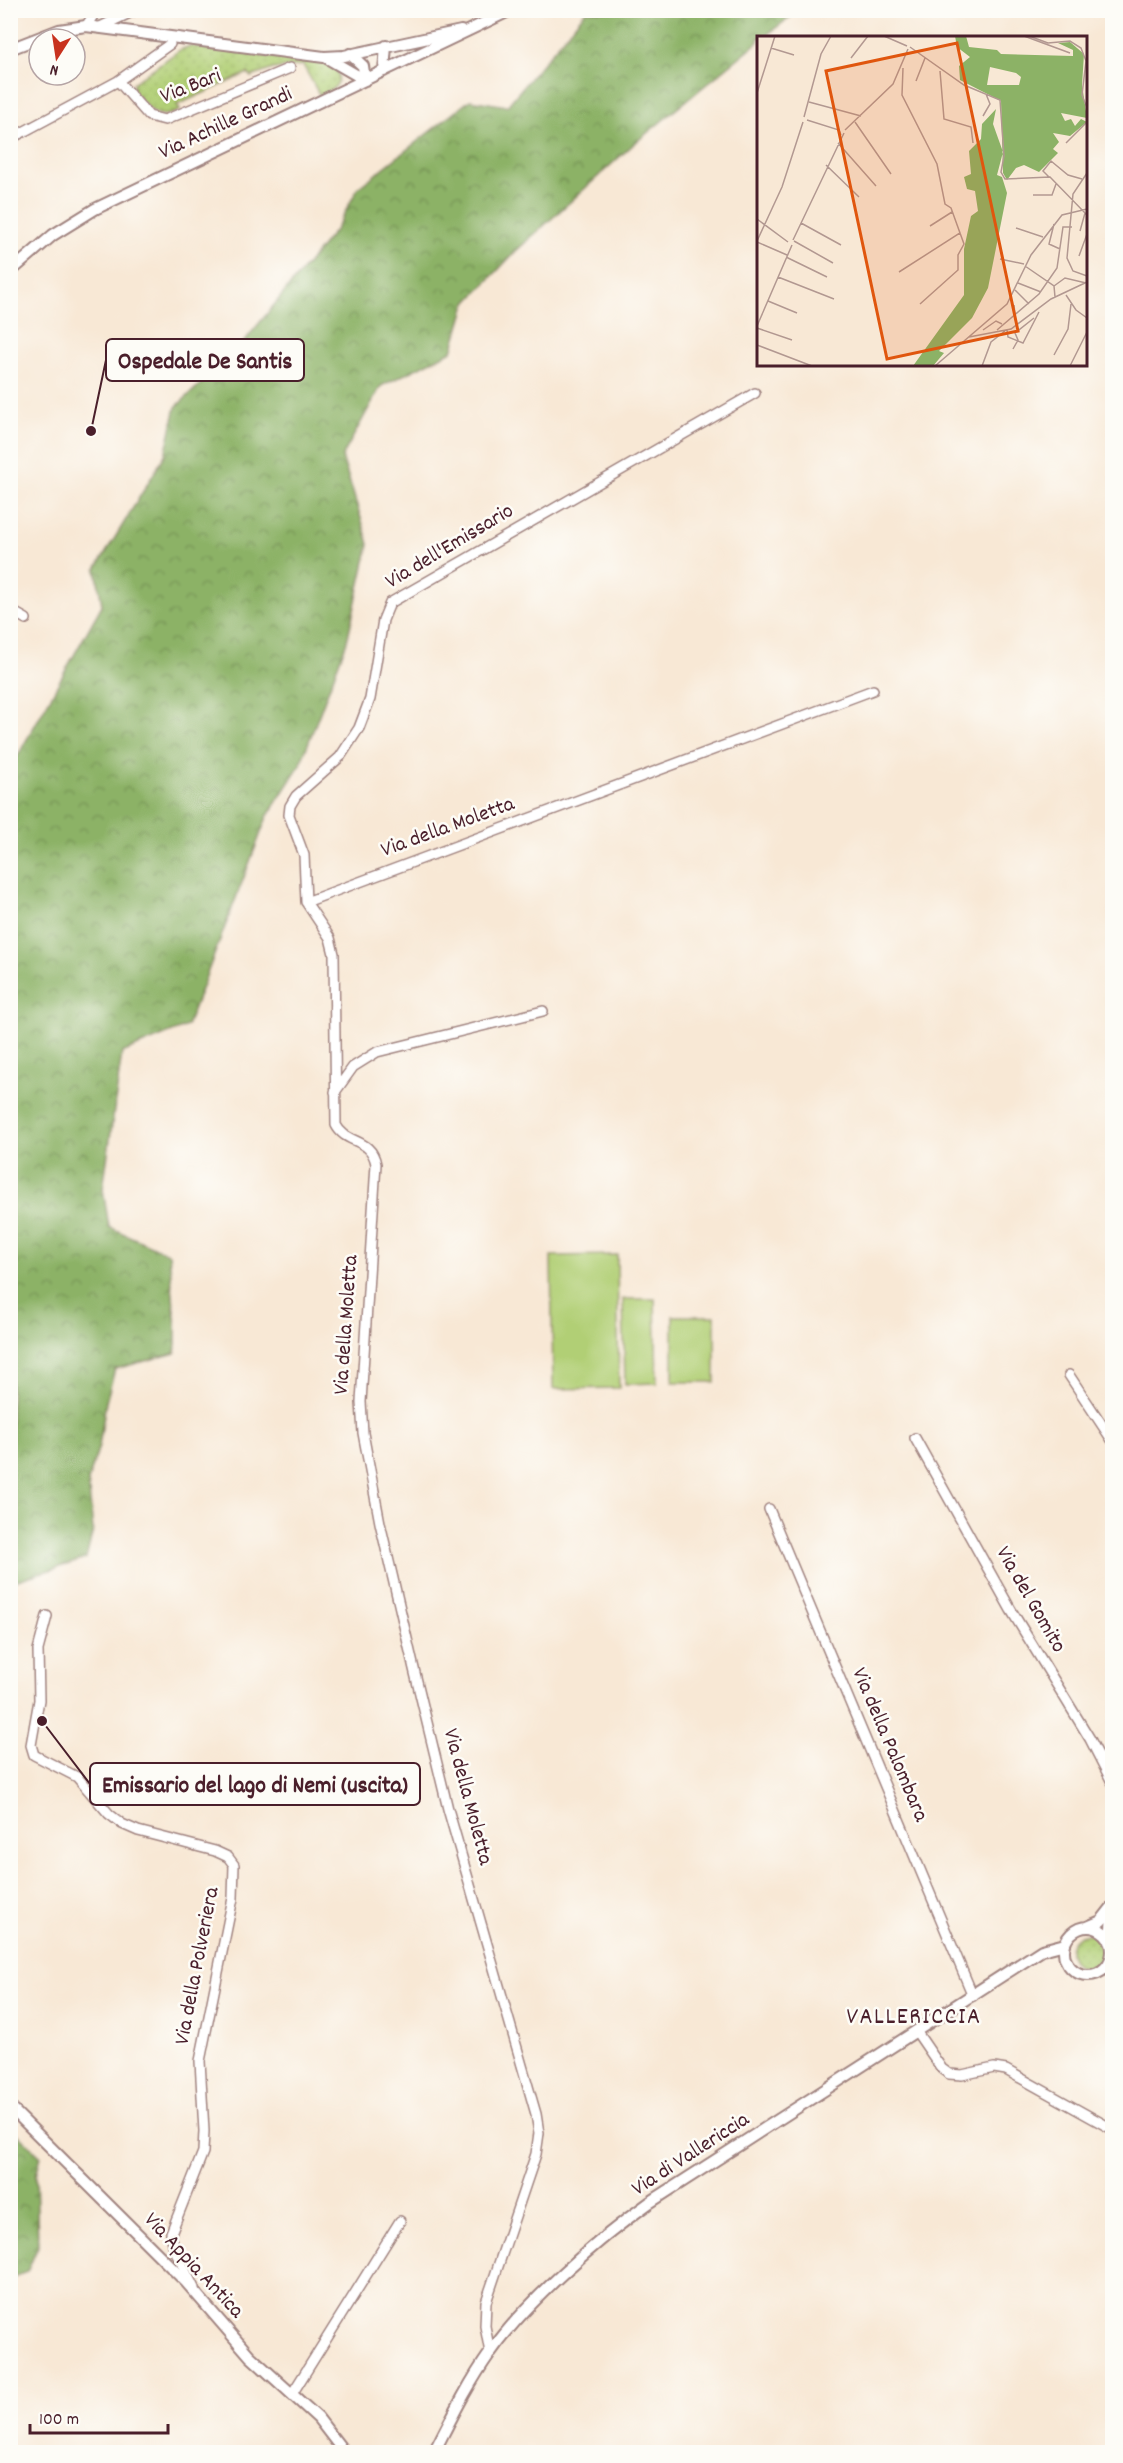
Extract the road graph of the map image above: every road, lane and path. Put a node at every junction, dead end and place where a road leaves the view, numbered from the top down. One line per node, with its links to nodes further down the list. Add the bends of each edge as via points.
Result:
1 (97, 10): 4 (street)
2 (136, 10): 5 (street)
3 (511, 10): 6 (street)
4 (86, 26): 5 (street); 9 (street, via 58,30)
5 (100, 27): 11 (street)
6 (471, 30): 8 (street); 14 (street, Via Achille Grandi)
7 (170, 44): 16 (street)
8 (386, 46): 10 (street); 14 (street)
9 (10, 49)
10 (350, 54): 11 (street); 15 (street, via 363,66)
11 (324, 57): 12 (street)
12 (337, 63): 15 (street); 17 (street, via 344,76)
13 (290, 68): 16 (street, Via Bari, via 165,120 149,116)
14 (384, 71): 15 (street, Via Achille Grandi)
15 (365, 80): 17 (street, Via Achille Grandi)
16 (118, 81): 18 (street)
17 (339, 92): 19 (street, Via Achille Grandi, via 95,208 52,235)
18 (10, 139)
19 (10, 272)
20 (755, 393): 24 (street, Via dell'Emissario, via 390,603 383,620 370,699 359,728 340,757 290,806 289,815 304,855)
21 (10, 610): 22 (street)
22 (26, 619)
23 (873, 690): 24 (street, Via della Moletta)
24 (306, 902): 26 (street, Via della Moletta, via 330,938 334,954)
25 (543, 1011): 26 (street, via 377,1052 353,1068)
26 (335, 1092): 48 (street, Via della Moletta, via 337,1127 369,1148 376,1164 361,1402 382,1535 448,1809 539,2130 536,2154 486,2302)
27 (1069, 1375): 29 (street)
28 (915, 1438): 32 (street, Via del Gomito)
29 (1113, 1440)
30 (769, 1509): 42 (street, Via della Palombara)
31 (47, 1616): 47 (street, Via della Polveriera, via 38,1650 39,1700 31,1743 34,1755 81,1780 122,1824 221,1853 234,1867 233,1898 200,2056 203,2152 171,2233 174,2248)
32 (1113, 1782)
33 (1113, 1907): 35 (street, Via di Vallericcia, via 1101,1921)
34 (1113, 1915): 37 (street)
35 (1085, 1928): 36 (street, Via di Vallericcia, via 1073,1933); 37 (street, via 1101,1932)
36 (1065, 1944): 38 (street, Via di Vallericcia); 39 (street)
37 (1111, 1945): 41 (street, via 1110,1958)
38 (1033, 1956): 39 (street, via 1050,1953); 42 (street, Via di Vallericcia)
39 (1066, 1960): 41 (street, via 1078,1973)
40 (1113, 1966): 41 (street)
41 (1101, 1971)
42 (973, 1996): 43 (street, Via di Vallericcia)
43 (916, 2031): 45 (street, via 949,2074 1006,2070); 48 (street, Via di Vallericcia, via 634,2214 532,2304)
44 (10, 2108): 47 (street, Via Appia Antica)
45 (1113, 2128)
46 (400, 2221): 49 (street)
47 (198, 2295): 49 (street, Via Appia Antica, via 250,2355)
48 (490, 2353): 51 (street, Via di Vallericcia)
49 (292, 2394): 50 (street, Via Appia Antica, via 323,2424)
50 (344, 2452)
51 (434, 2452)

